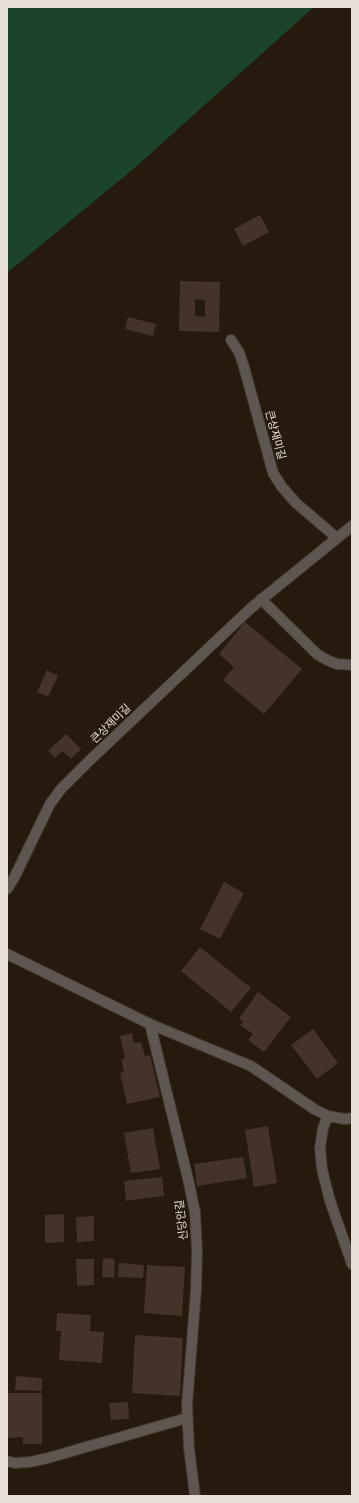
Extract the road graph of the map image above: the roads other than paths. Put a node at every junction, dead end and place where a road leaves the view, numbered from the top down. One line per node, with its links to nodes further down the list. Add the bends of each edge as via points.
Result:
1 (231, 340): 3 (lane, 큰상재미길, via 239,352 244,367 273,473 296,503)
2 (352, 526): 3 (lane, 큰상재미길)
3 (337, 538): 4 (lane, 큰상재미길)
4 (261, 599): 5 (lane, via 317,654 337,664); 6 (lane, 큰상재미길, via 61,789 50,804)
5 (352, 664)
6 (7, 889)
7 (7, 954): 8 (lane)
8 (150, 1024): 9 (lane, via 251,1066); 12 (lane, 신당안길, via 195,1212 196,1290)
9 (328, 1116): 10 (lane); 11 (lane, via 320,1148 322,1169)
10 (352, 1118)
11 (352, 1264)
12 (187, 1418): 13 (lane, via 48,1458 30,1462); 14 (lane, 신당안길)
13 (7, 1462)
14 (194, 1496)

